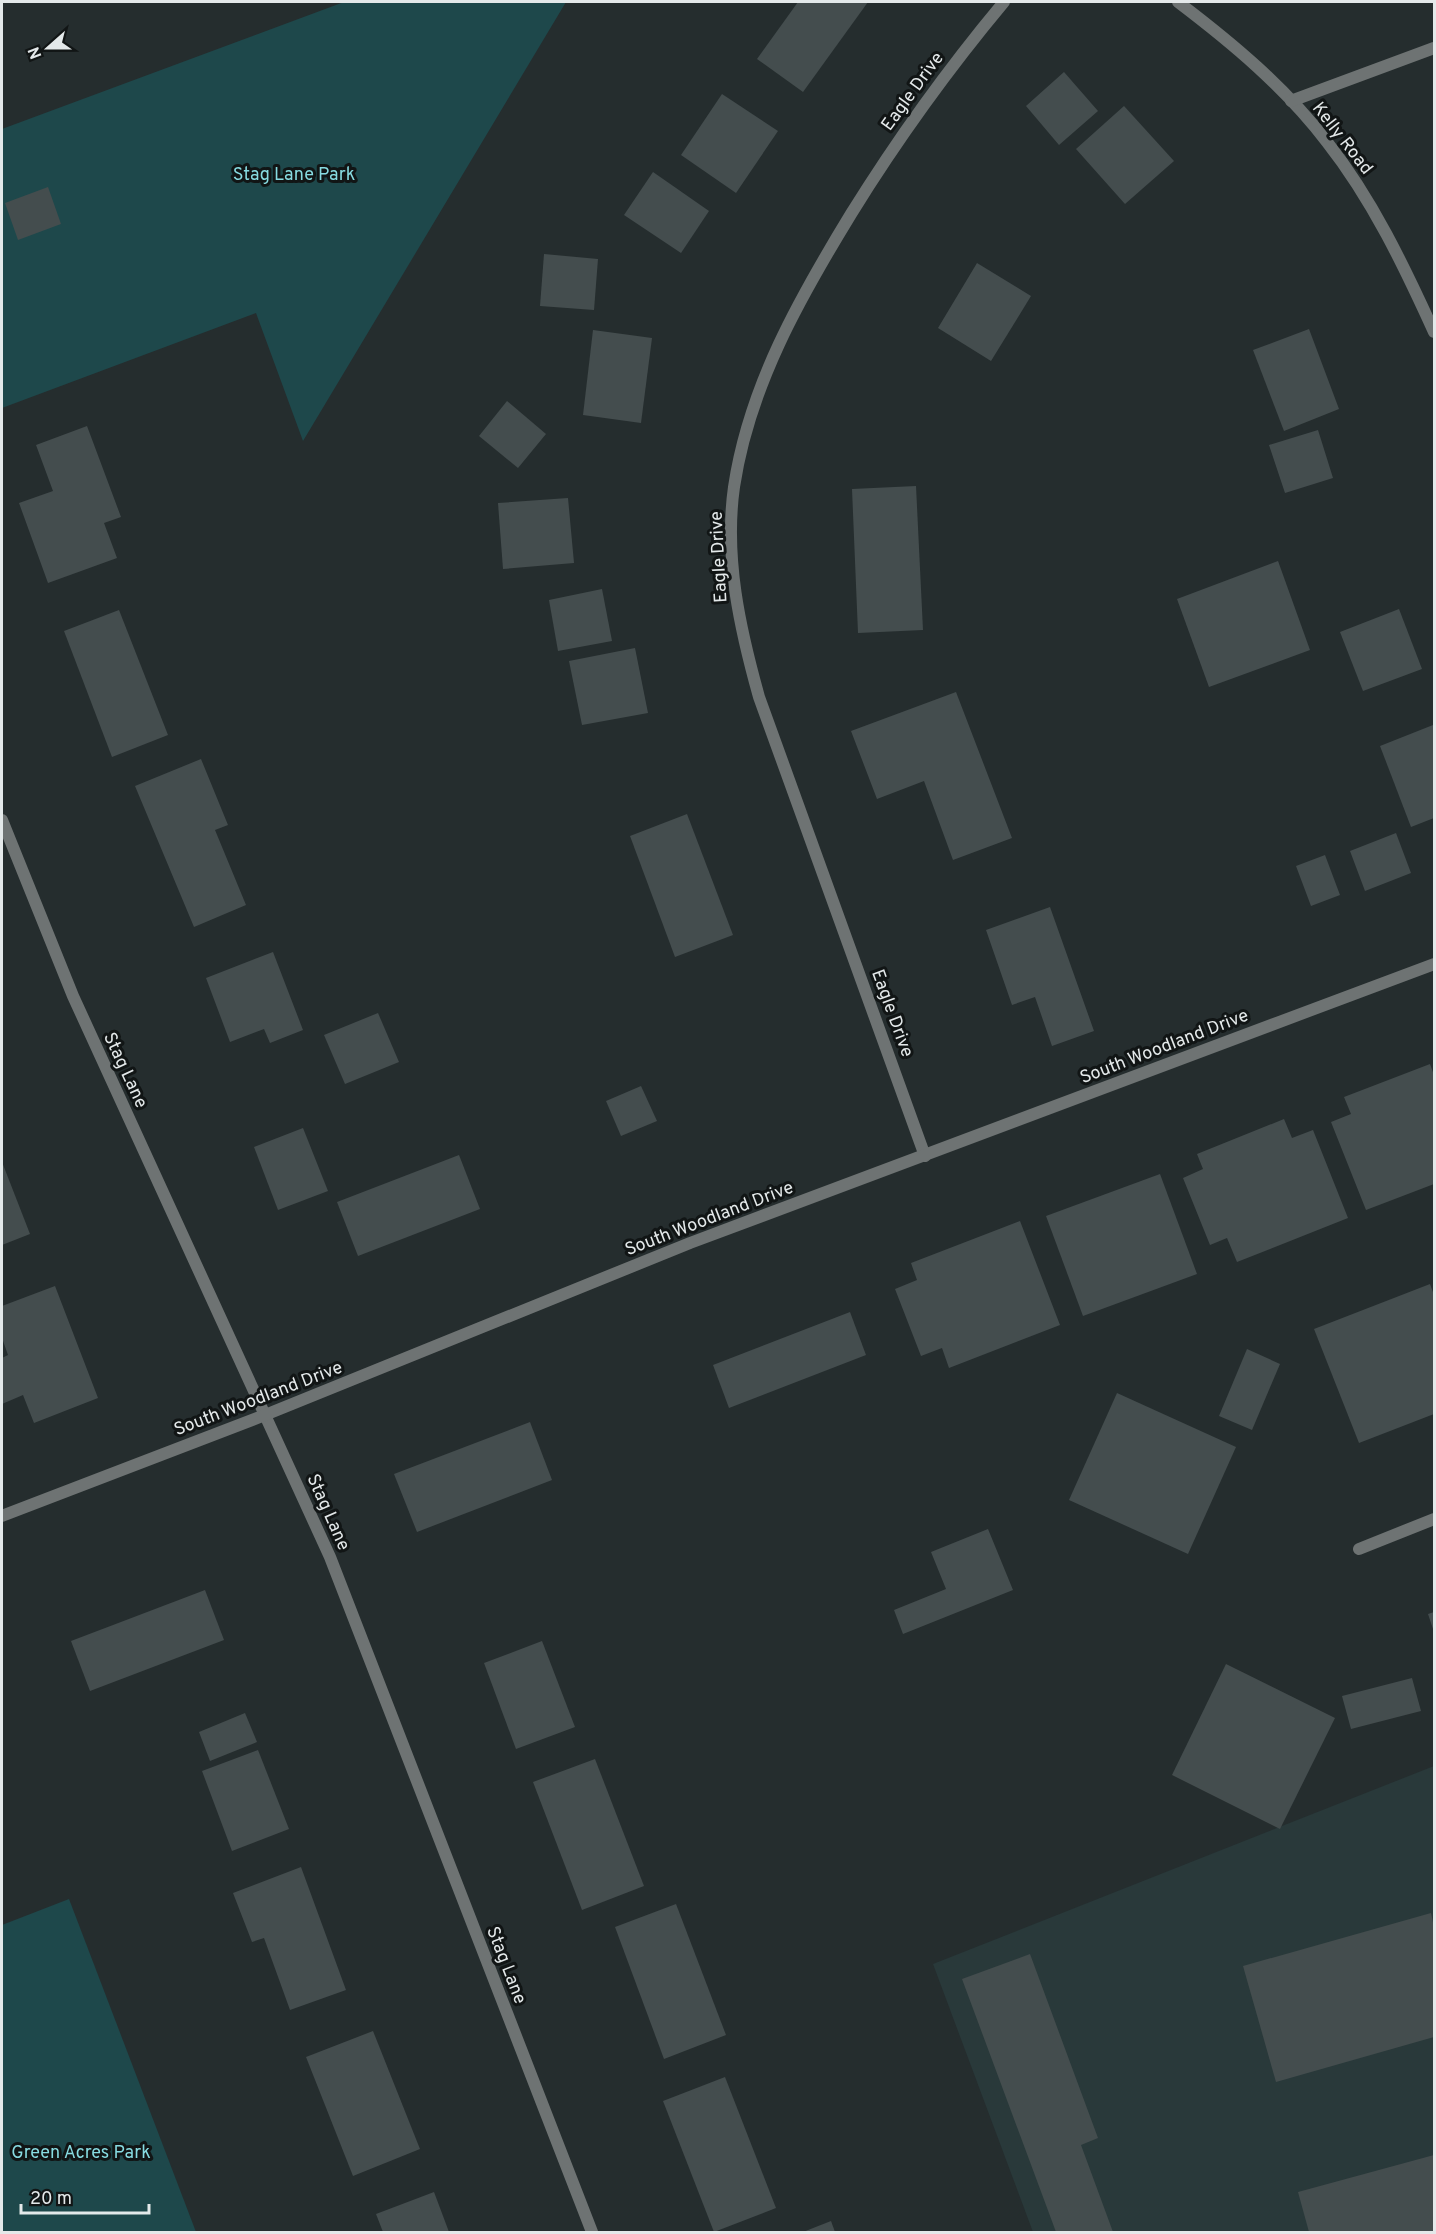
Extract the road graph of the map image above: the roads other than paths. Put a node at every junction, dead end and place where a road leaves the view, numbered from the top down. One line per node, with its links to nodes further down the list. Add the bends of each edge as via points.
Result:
1 (1004, 2): 8 (street, Eagle Drive, via 943,77 884,161 825,256 777,345 759,390 734,489 731,540 744,645 759,697)
2 (1178, 2): 4 (street, Kelly Road, via 1223,36)
3 (1434, 48): 4 (street)
4 (1291, 101): 5 (street, Kelly Road, via 1327,142 1370,204)
5 (1434, 332)
6 (2, 820): 9 (street, Stag Lane, via 73,996)
7 (1434, 964): 8 (street, South Woodland Drive)
8 (925, 1156): 9 (street, South Woodland Drive, via 690,1243)
9 (265, 1415): 10 (street, South Woodland Drive); 13 (street, Stag Lane, via 330,1557)
10 (2, 1516)
11 (1434, 1519): 12 (street)
12 (1359, 1549)
13 (592, 2232)

